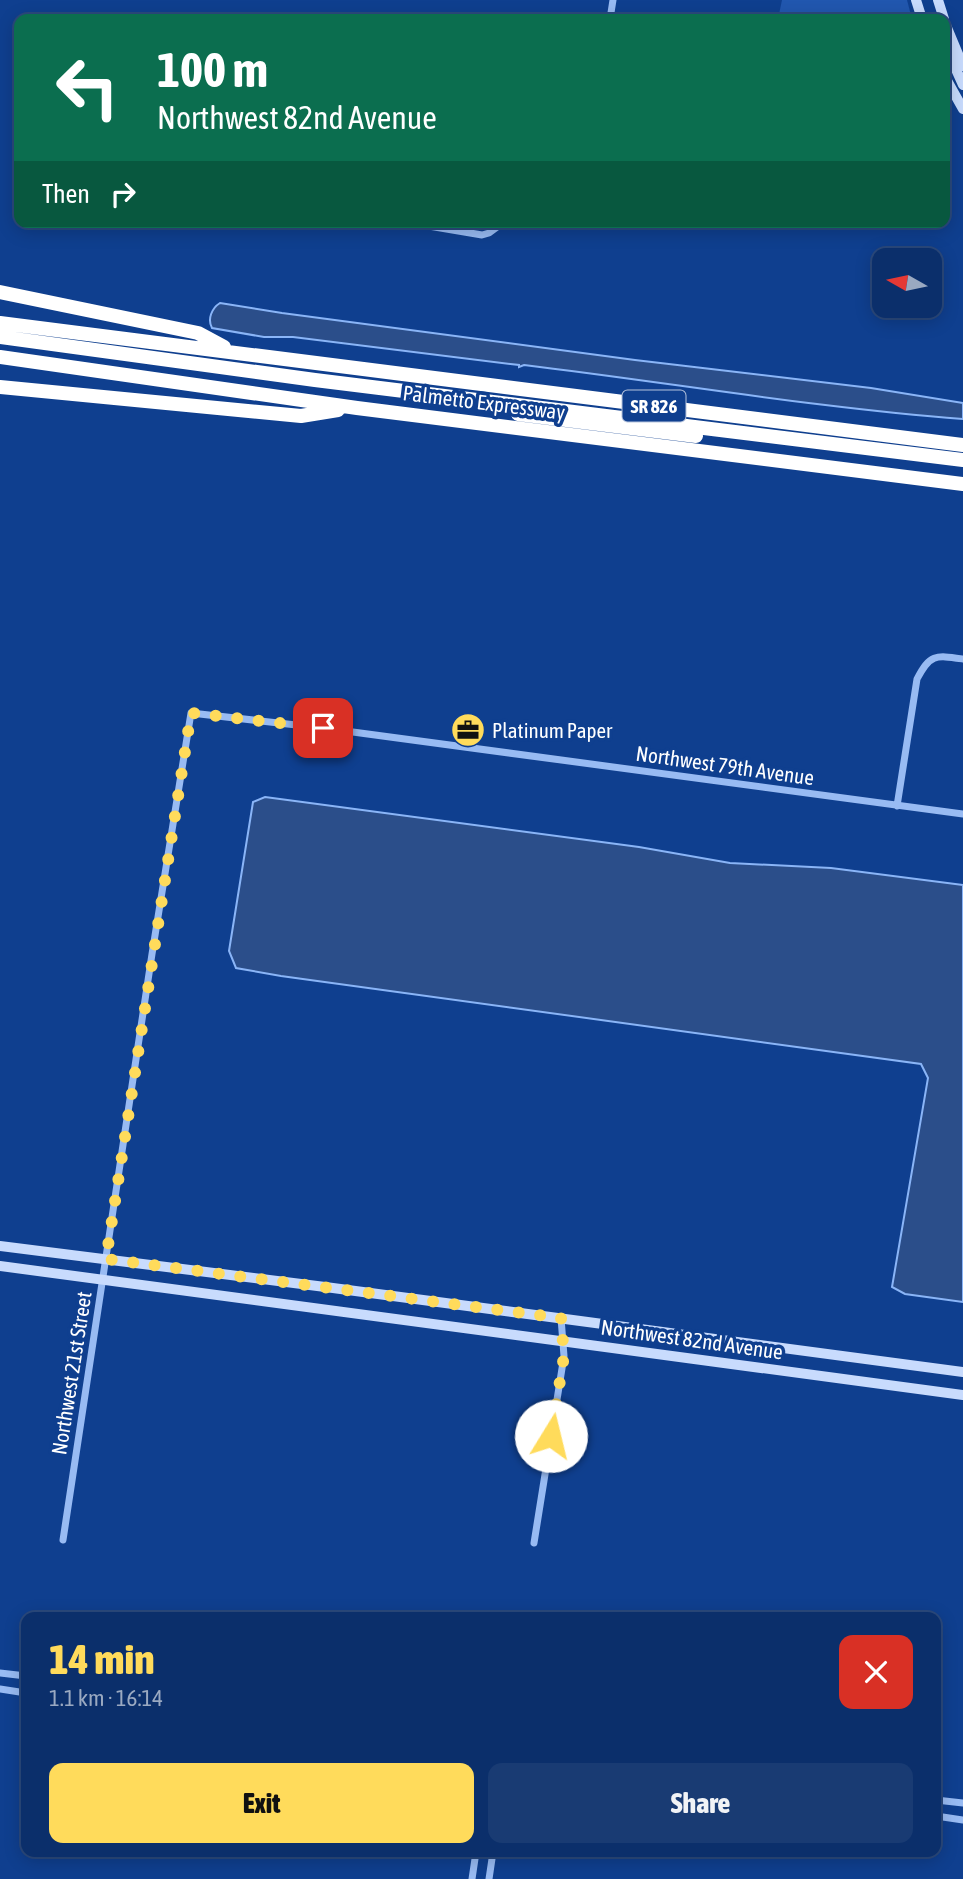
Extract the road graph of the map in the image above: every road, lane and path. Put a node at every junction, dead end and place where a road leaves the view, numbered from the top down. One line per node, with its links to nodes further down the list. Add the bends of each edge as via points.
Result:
1 (950, 35): 3 (street)
2 (950, 56): 4 (street)
3 (963, 66)
4 (962, 82)
5 (950, 90): 6 (street)
6 (963, 109)
7 (443, 228): 8 (street, via 481,234)
8 (496, 228)
9 (0, 292): 13 (highway, via 198,333)
10 (0, 323): 13 (highway, Palmetto Expressway / SR 826)
11 (0, 337): 18 (highway)
12 (0, 346): 19 (highway)
13 (231, 351): 17 (highway, Palmetto Expressway / SR 826)
14 (0, 357): 16 (highway, Palmetto Expressway / SR 826)
15 (0, 387): 16 (highway, via 301,416)
16 (357, 408): 20 (highway, Palmetto Expressway / SR 826)
17 (963, 446)
18 (963, 460)
19 (963, 469)
20 (963, 484)
21 (963, 659): 23 (street, via 939,656 926,661 917,680)
22 (191, 713): 23 (street, Northwest 79th Avenue); 26 (street, Northwest 21st Street)
23 (897, 806): 24 (street, Northwest 79th Avenue)
24 (963, 814)
25 (0, 1247): 26 (street, Northwest 82nd Avenue)
26 (106, 1259): 28 (street, Northwest 21st Street); 29 (street, Northwest 82nd Avenue)
27 (0, 1266): 28 (street, Northwest 82nd Avenue)
28 (103, 1280): 30 (street, Northwest 82nd Avenue); 33 (street, Northwest 21st Street)
29 (561, 1318): 30 (street); 31 (street, Northwest 82nd Avenue)
30 (564, 1340): 32 (street, Northwest 82nd Avenue); 34 (street)
31 (963, 1372)
32 (963, 1395)
33 (63, 1540)
34 (534, 1542)
35 (0, 1673): 36 (street)
36 (21, 1675)
37 (0, 1689): 38 (street)
38 (21, 1692)
39 (941, 1801): 40 (street)
40 (963, 1803)
41 (941, 1817): 42 (street)
42 (963, 1820)
43 (476, 1857): 45 (street)
44 (492, 1857): 46 (street)
45 (472, 1879)
46 (489, 1879)

